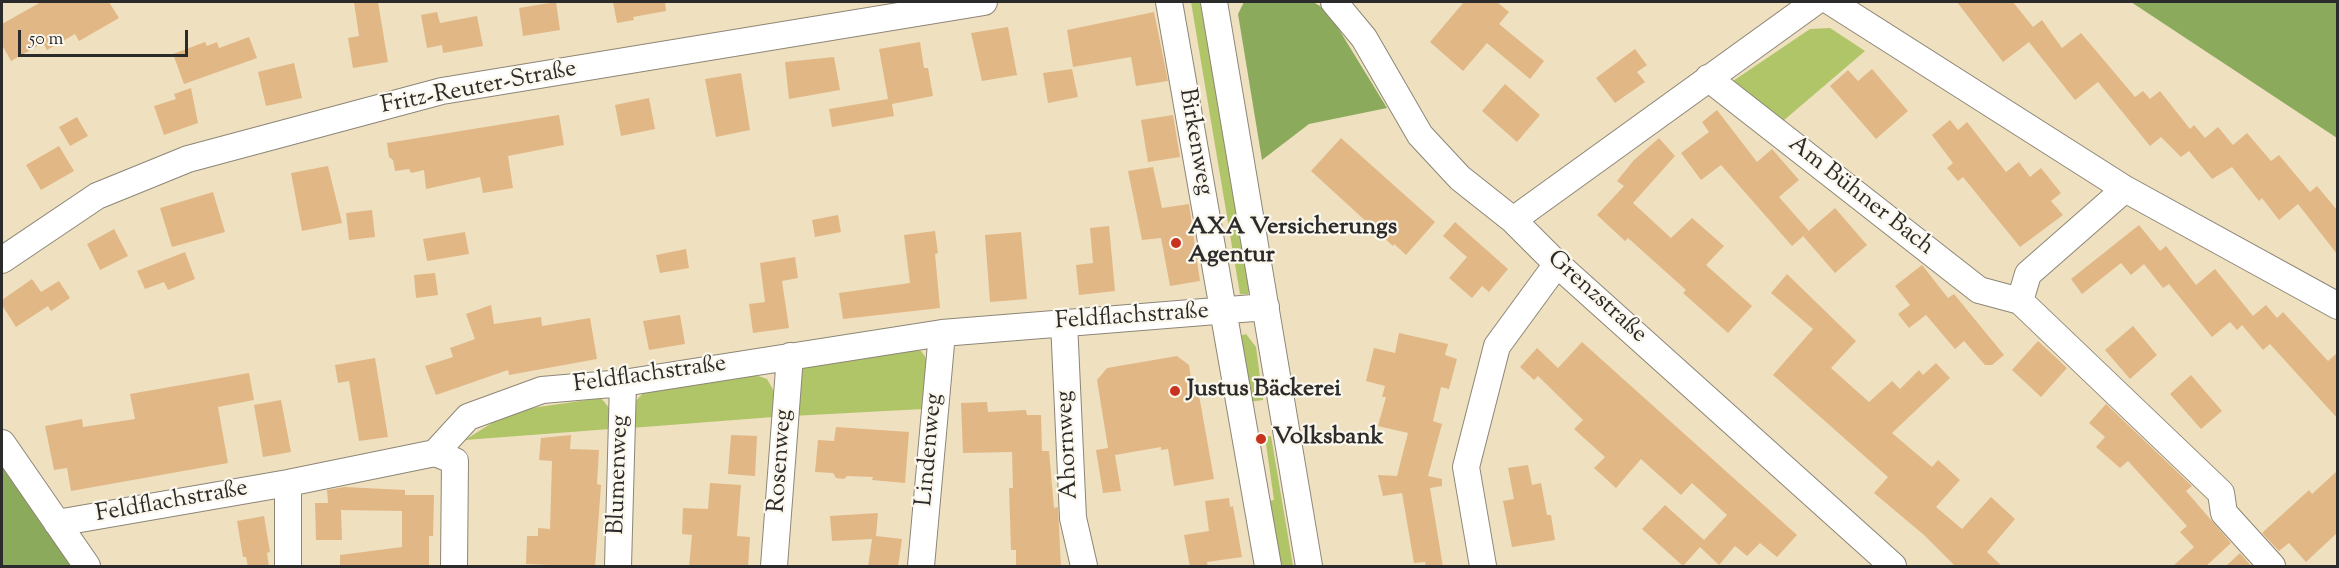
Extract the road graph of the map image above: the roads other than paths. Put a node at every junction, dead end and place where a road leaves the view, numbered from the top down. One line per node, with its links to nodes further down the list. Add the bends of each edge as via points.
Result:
1 (984, 2): 10 (street, Fritz-Reuter-Straße, via 430,94 188,159 97,196)
2 (1169, 2): 15 (street, Birkenweg)
3 (1214, 2): 14 (street)
4 (1334, 2): 9 (street, Grenzstraße, via 1364,38 1420,135 1460,178)
5 (1815, 2): 7 (street)
6 (1831, 2): 8 (street)
7 (1708, 78): 9 (street); 12 (street, Am Bühner Bach, via 1979,290)
8 (2126, 189): 12 (street, via 2028,274); 13 (street)
9 (1513, 220): 11 (street, Grenzstraße)
10 (2, 260)
11 (1557, 264): 33 (street, via 1497,346 1466,467); 34 (street, Grenzstraße)
12 (2020, 301): 35 (street, Am Bühner Bach, via 2221,493 2224,513)
13 (2337, 306)
14 (1266, 307): 15 (street, Feldflachstraße); 32 (street)
15 (1223, 311): 16 (street, Feldflachstraße); 31 (street, Birkenweg)
16 (1064, 322): 17 (street, Feldflachstraße); 30 (street, Ahornweg, via 1073,518)
17 (942, 333): 18 (street, Feldflachstraße); 29 (street, Lindenweg)
18 (790, 356): 19 (street, Feldflachstraße); 28 (street, Rosenweg)
19 (623, 383): 21 (street, Feldflachstraße, via 542,390 468,417); 27 (street, Blumenweg)
20 (2, 443): 23 (street)
21 (435, 453): 22 (street, Feldflachstraße); 26 (street, via 455,461)
22 (288, 483): 23 (street, Feldflachstraße); 25 (street)
23 (57, 523): 24 (street)
24 (87, 567)
25 (288, 567)
26 (454, 567)
27 (618, 567)
28 (774, 567)
29 (921, 567)
30 (1084, 567)
31 (1268, 567)
32 (1309, 567)
33 (1483, 567)
34 (1893, 567)
35 (2272, 567)

